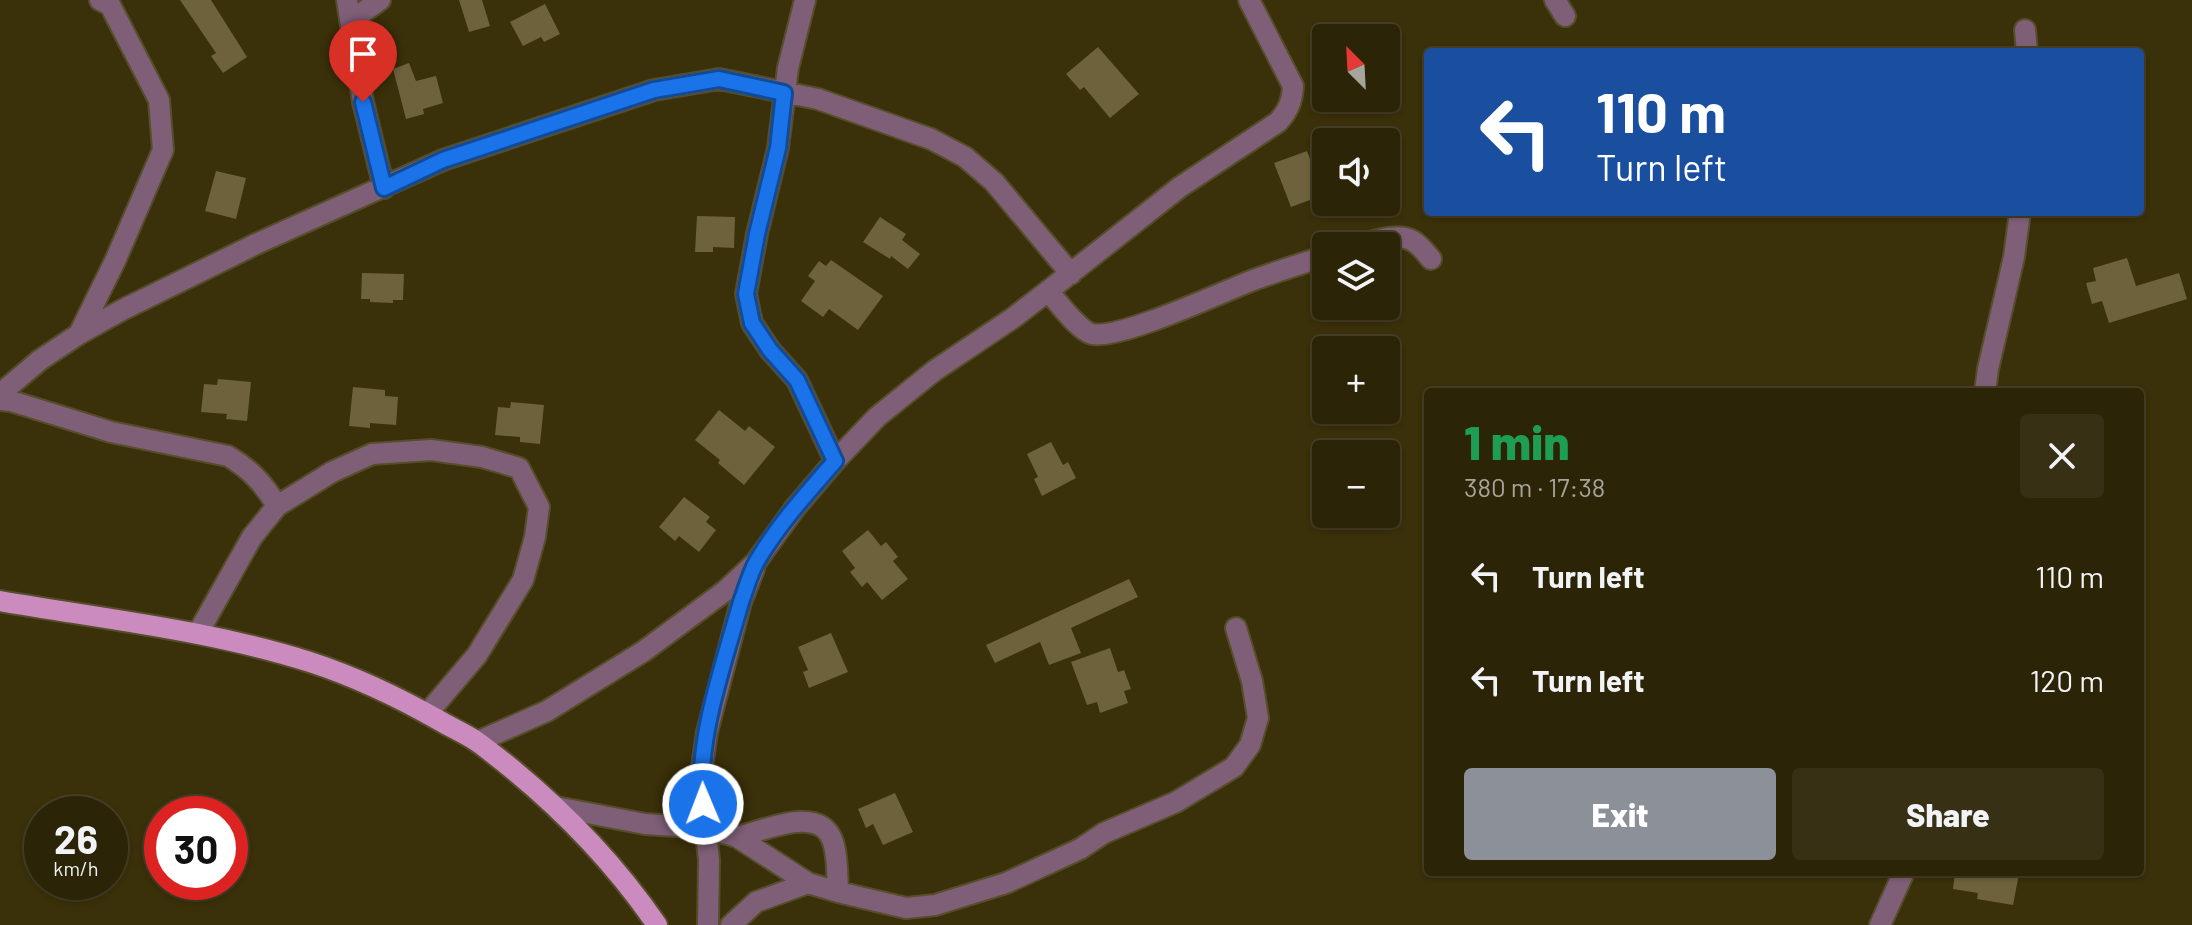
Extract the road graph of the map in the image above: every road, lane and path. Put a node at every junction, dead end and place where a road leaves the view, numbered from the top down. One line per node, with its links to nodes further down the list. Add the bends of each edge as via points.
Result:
1 (347, 0): 6 (street)
2 (380, 0): 6 (street)
3 (805, 0): 9 (street)
4 (1249, 0): 15 (street, via 1293,86 1286,114 1180,187)
5 (108, 2): 17 (street, via 159,100 163,150)
6 (351, 21): 10 (street)
7 (2025, 30): 8 (street)
8 (2027, 48)
9 (784, 93): 10 (street, via 719,79 654,90 443,160); 15 (street, via 890,124 965,157 994,182); 21 (street, via 778,148 746,294 752,323 797,380)
10 (384, 188): 17 (street, via 256,244)
11 (2019, 216): 18 (street)
12 (1400, 238): 13 (street, via 1417,242)
13 (1431, 259)
14 (1312, 261): 16 (street, via 1106,334 1080,327)
15 (1071, 274): 16 (street)
16 (1048, 291): 21 (street, via 934,371 877,417)
17 (79, 334): 19 (street)
18 (1986, 388)
19 (0, 394)
20 (0, 400): 22 (street, via 111,432 228,456 264,484)
21 (835, 461): 23 (street)
22 (277, 506): 26 (street, via 252,537); 27 (street, via 372,454 431,450 519,468 539,507 523,580 477,655)
23 (756, 562): 28 (street, via 644,651 547,711); 30 (street, via 707,732 700,781)
24 (0, 601): 26 (main road)
25 (1236, 628): 34 (street, via 1258,718 1250,745 1234,767 1176,802 1006,883 935,905 906,908)
26 (198, 633): 27 (main road, via 352,677)
27 (427, 714): 28 (main road)
28 (477, 742): 29 (main road)
29 (556, 807): 30 (street, via 645,824); 35 (main road, via 611,865)
30 (706, 828): 31 (street); 36 (street)
31 (737, 837): 33 (street); 34 (street, via 787,822 826,827 835,849)
32 (1902, 876): 38 (street)
33 (808, 883): 34 (street); 37 (street, via 756,902)
34 (838, 892)
35 (657, 925)
36 (708, 925)
37 (731, 925)
38 (1880, 925)

